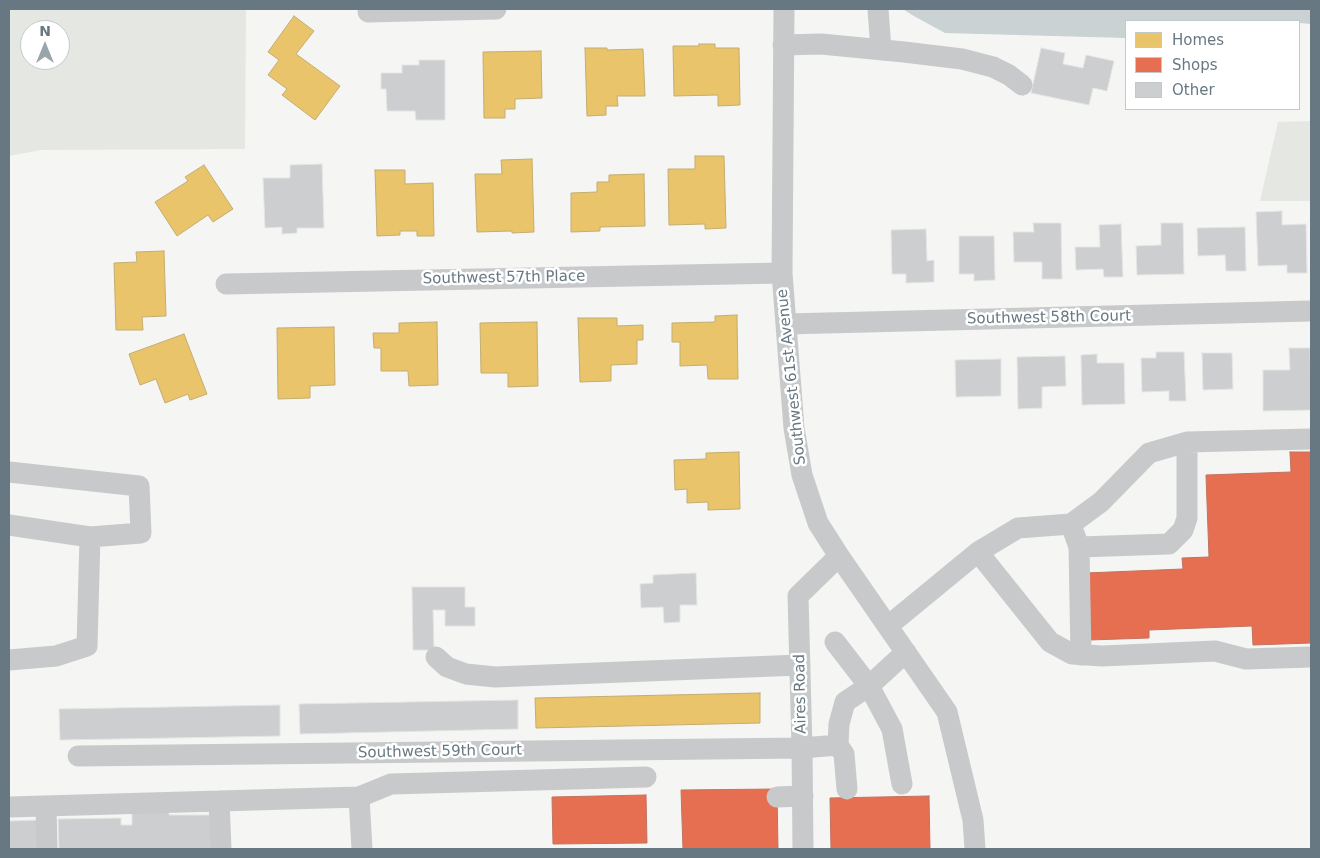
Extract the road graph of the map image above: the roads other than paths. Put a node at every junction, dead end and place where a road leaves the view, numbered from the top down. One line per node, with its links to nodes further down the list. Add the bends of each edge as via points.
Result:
1 (496, 9): 4 (street)
2 (784, 9): 5 (street, Southwest 61st Avenue)
3 (878, 9): 6 (street)
4 (368, 12)
5 (783, 45): 6 (street, via 820,44); 8 (street, Southwest 61st Avenue)
6 (881, 50): 7 (street, via 962,59 992,67)
7 (1022, 85)
8 (782, 273): 9 (street, Southwest 57th Place); 11 (street, Southwest 61st Avenue)
9 (226, 284)
10 (1311, 312): 11 (street, Southwest 58th Court)
11 (786, 324): 20 (street, Southwest 61st Avenue, via 794,428 802,475 818,523)
12 (1311, 439): 13 (street)
13 (1187, 442): 15 (street, via 1149,453 1100,502); 18 (street, via 1187,518 1182,530 1169,544)
14 (9, 472): 17 (street, via 139,486 141,533)
15 (1071, 524): 18 (street); 19 (street, via 1018,528)
16 (9, 525): 17 (street)
17 (90, 537): 27 (street, via 87,646 56,656)
18 (1079, 547): 24 (street)
19 (978, 552): 21 (street); 24 (street, via 1050,642 1072,654)
20 (839, 556): 21 (street, Southwest 61st Avenue); 28 (street, Aires Road, via 798,596)
21 (888, 626): 23 (street, Southwest 61st Avenue)
22 (835, 642): 29 (street)
23 (906, 652): 29 (street); 46 (street, Southwest 61st Avenue, via 947,712 973,820)
24 (1081, 655): 26 (street, via 1215,651 1246,660)
25 (436, 657): 28 (street, via 447,667 466,674 495,677)
26 (1311, 658)
27 (9, 660)
28 (800, 665): 31 (street, Aires Road)
29 (868, 686): 30 (street, via 846,702 839,724); 34 (street, via 892,729)
30 (838, 745): 31 (street, Southwest 59th Court); 35 (street, via 844,754)
31 (802, 748): 32 (street, Southwest 59th Court); 38 (street, Aires Road)
32 (78, 756)
33 (646, 777): 36 (street, via 391,784)
34 (902, 784)
35 (847, 789)
36 (359, 796): 39 (street); 44 (street)
37 (777, 796): 38 (street)
38 (803, 796): 45 (street, Aires Road)
39 (219, 801): 41 (street); 43 (street)
40 (9, 807): 41 (street)
41 (46, 807): 42 (street)
42 (47, 849)
43 (222, 849)
44 (362, 849)
45 (803, 849)
46 (975, 849)

